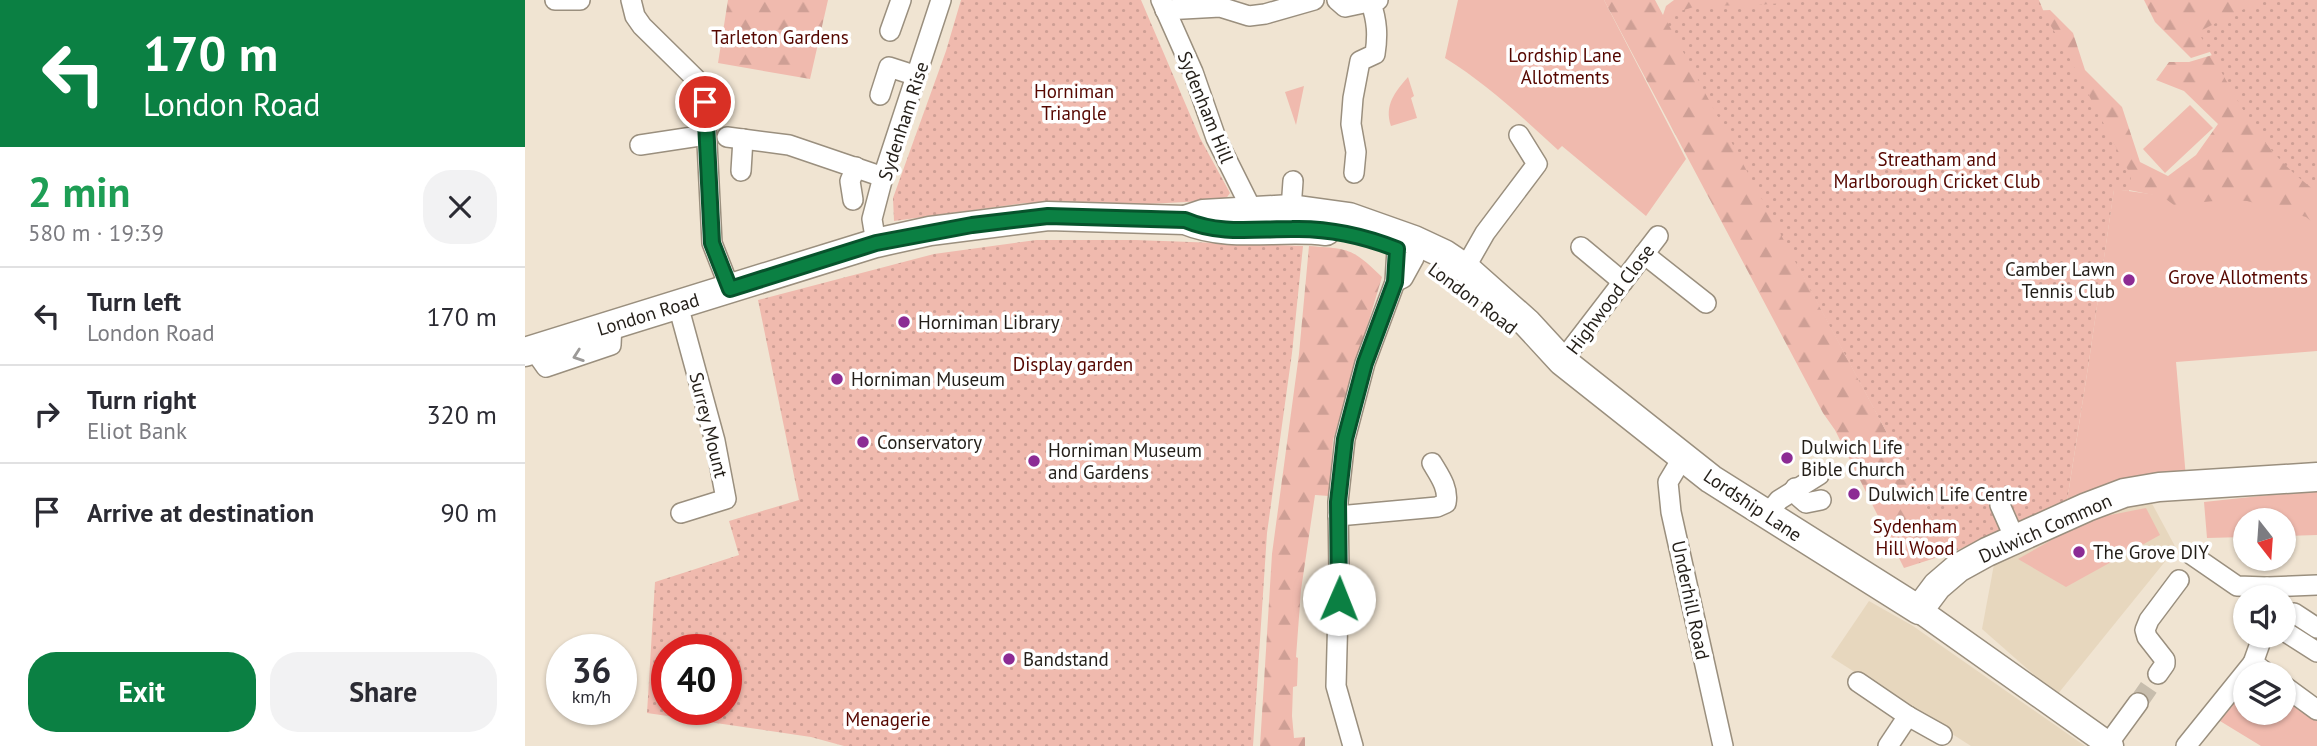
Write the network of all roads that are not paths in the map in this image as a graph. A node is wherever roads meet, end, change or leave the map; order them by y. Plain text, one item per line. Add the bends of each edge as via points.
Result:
1 (555, 0) edge
2 (580, 0) edge
3 (631, 0) edge
4 (901, 0) edge
5 (941, 0) edge
6 (1314, 0) edge
7 (1337, 0) edge
8 (1374, 1) edge
9 (1222, 4) edge
10 (1163, 5) edge
11 (890, 31) dead end
12 (917, 76) junction
13 (880, 95) dead end
14 (706, 135) junction
15 (1519, 135) dead end
16 (640, 145) dead end
17 (856, 167) junction
18 (741, 171) dead end
19 (1354, 173) dead end
20 (883, 177) junction
21 (1293, 181) dead end
22 (853, 200) dead end
23 (1252, 210) junction
24 (1291, 219) junction
25 (1185, 220) junction
26 (1658, 236) dead end
27 (876, 243) junction
28 (1581, 247) dead end
29 (1409, 249) junction
30 (1644, 254) junction
31 (1465, 268) junction
32 (1623, 282) junction
33 (730, 289) junction
34 (1706, 303) dead end
35 (678, 305) junction
36 (529, 351) edge
37 (1558, 357) junction
38 (1683, 457) junction
39 (1432, 463) dead end
40 (1819, 475) dead end
41 (2317, 477) edge
42 (1795, 488) junction
43 (1821, 500) dead end
44 (2000, 505) dead end
45 (681, 513) dead end
46 (1338, 516) junction
47 (1766, 516) junction
48 (2015, 539) junction
49 (2192, 555) dead end
50 (2179, 580) dead end
51 (2236, 585) edge
52 (2317, 585) edge
53 (2296, 588) edge
54 (1919, 610) junction
55 (2296, 614) edge
56 (2317, 628) edge
57 (2296, 639) edge
58 (2317, 652) edge
59 (2158, 674) tunnel mouth
60 (1858, 682) dead end
61 (2296, 695) edge
62 (2233, 696) edge
63 (2138, 703) tunnel mouth
64 (2317, 710) edge
65 (1908, 716) junction
66 (1942, 734) dead end
67 (2109, 745) edge
68 (1353, 746) edge
69 (1723, 746) edge
70 (1888, 746) edge
71 (2186, 746) edge

1 - 2 street
3 - 14 street via 642,26 699,82
4 - 11 street
5 - 12 street, Sydenham Rise
6 - 9 street via 1249,16
7 - 8 street via 1346,7
8 - 19 street via 1375,54 1360,61 1353,98
9 - 10 street
10 - 23 street, Sydenham Hill via 1216,138
12 - 13 street via 888,67
12 - 20 street, Sydenham Rise
14 - 16 street via 674,131
14 - 33 street via 712,243
15 - 31 street via 1537,164
17 - 18 street via 789,145 735,138
17 - 20 street
17 - 22 street via 851,181
20 - 27 street, Sydenham Rise via 873,219
21 - 24 street
23 - 24 highway, London Road
23 - 25 highway, London Road
24 - 25 highway, London Road via 1241,231 1204,228
24 - 29 highway, London Road via 1349,218
25 - 27 highway, London Road via 1048,216
26 - 30 street, Highwood Close
27 - 33 highway, London Road
28 - 32 street
29 - 31 highway, Lordship Lane via 1444,254
29 - 37 highway, London Road
29 - 46 street via 1403,278 1395,282 1365,363 1345,439
30 - 32 street, Highwood Close
30 - 34 street
31 - 37 highway, Lordship Lane
32 - 37 street, Highwood Close
33 - 35 highway, London Road
35 - 36 highway, London Road
35 - 45 street, Surrey Mount via 726,499
37 - 38 highway, Lordship Lane
38 - 47 highway, Lordship Lane
38 - 69 street, Underhill Road via 1668,482 1671,512
39 - 46 street via 1445,486 1446,503
40 - 42 street
41 - 48 highway, Dulwich Common via 2124,493
42 - 43 street via 1806,503
42 - 47 street
44 - 48 street
46 - 68 street via 1336,686
47 - 54 highway, Lordship Lane
48 - 54 highway, Dulwich Common via 1949,574
49 - 51 street
50 - 59 street via 2145,630 2165,660
52 - 53 street
54 - 67 main road, Lordship Lane
55 - 56 street
57 - 58 street
60 - 65 street
61 - 64 street
62 - 71 street
63 - 67 street
65 - 66 street
65 - 70 street

